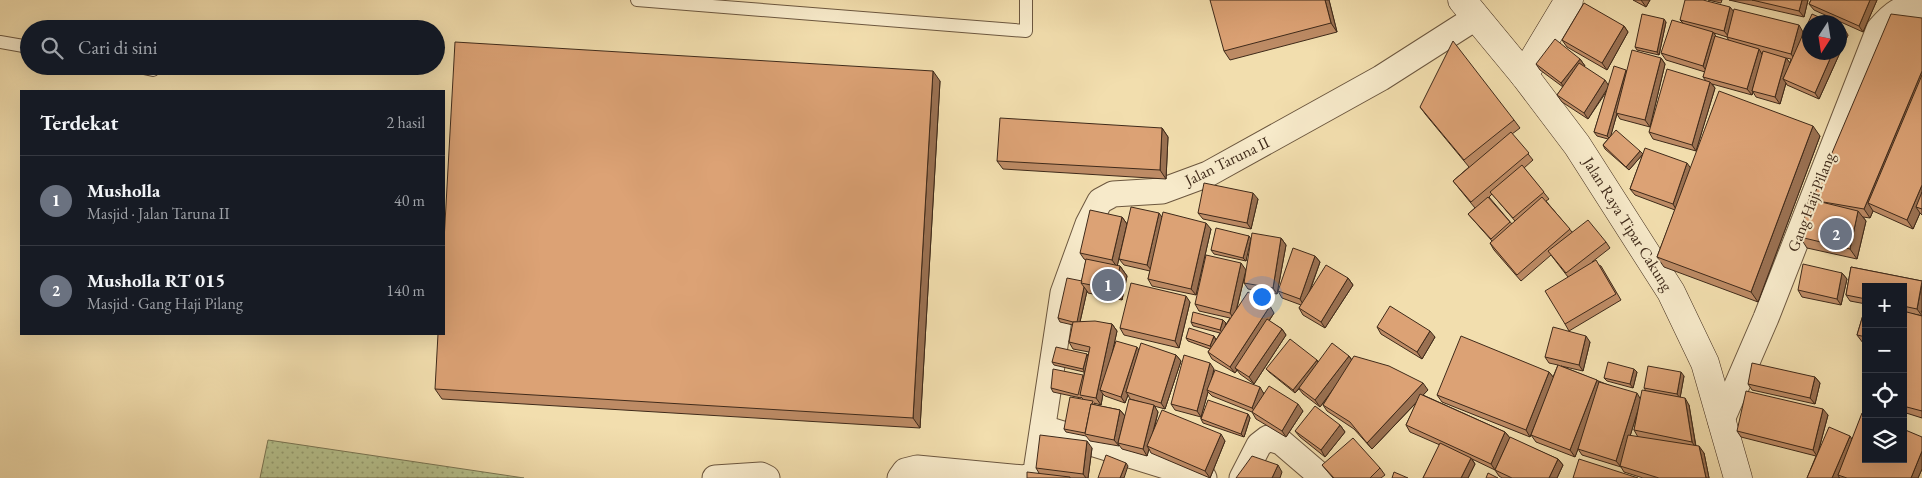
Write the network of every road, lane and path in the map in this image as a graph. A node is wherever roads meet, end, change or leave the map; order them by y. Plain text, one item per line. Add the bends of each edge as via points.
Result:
1 (637, 0) edge
2 (1026, 0) edge
3 (1569, 0) edge
4 (1922, 6) edge
5 (1468, 9) edge
6 (0, 42) edge
7 (20, 45) edge
8 (1524, 74) junction
9 (1721, 422) junction
10 (1043, 428) junction
11 (715, 478) edge
12 (767, 478) edge
13 (900, 478) edge
14 (1204, 478) edge
15 (1242, 478) edge
16 (1324, 478) edge
17 (1738, 478) edge

1 - 2 lane via 1026,31
3 - 8 street
4 - 9 street, Gang Haji Pilang via 1892,13 1879,29 1766,318
5 - 8 street, Jalan Raya Tipar Cakung
5 - 10 street, Jalan Taruna II via 1381,78 1208,174 1162,191 1113,194 1100,201 1088,224 1063,293
6 - 7 lane
8 - 9 street, Jalan Raya Tipar Cakung via 1577,145 1671,292 1705,363
9 - 17 street, Jalan Raya Tipar Cakung
10 - 13 street, Jalan Taruna II via 1036,471 1031,476 918,468 905,471
10 - 14 street
11 - 12 street via 761,475
15 - 16 street via 1258,446 1268,438 1281,442

